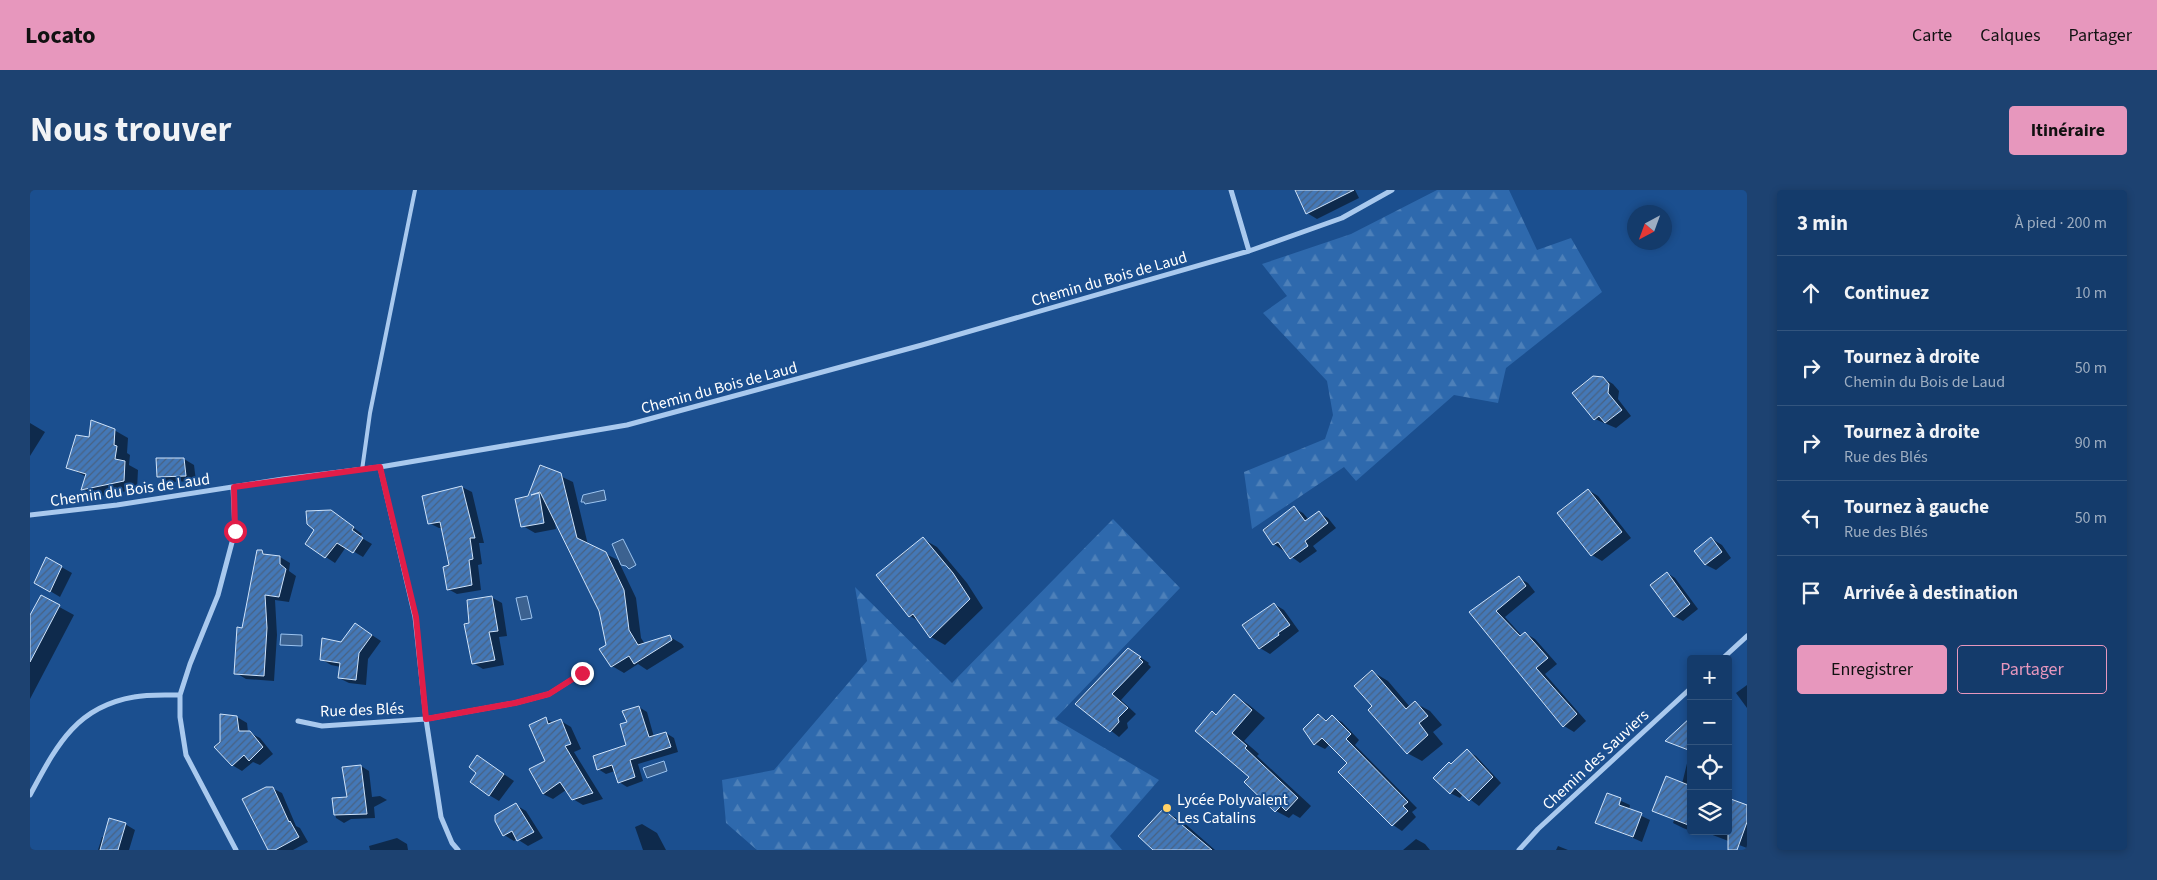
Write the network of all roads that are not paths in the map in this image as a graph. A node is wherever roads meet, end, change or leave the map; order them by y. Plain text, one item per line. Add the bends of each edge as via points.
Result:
1 (415, 190) edge
2 (1231, 190) edge
3 (1392, 190) edge
4 (1249, 251) junction
5 (380, 467) junction
6 (362, 470) junction
7 (234, 487) junction
8 (30, 515) edge
9 (1747, 636) edge
10 (1726, 655) edge
11 (582, 673) dead end
12 (1687, 692) edge
13 (180, 695) junction
14 (426, 719) junction
15 (298, 721) dead end
16 (30, 795) edge
17 (236, 850) edge
18 (458, 850) edge
19 (1519, 850) edge

1 - 6 lane via 370,413
2 - 4 street
3 - 4 street, Chemin du Bois de Laud via 1342,218
4 - 5 street, Chemin du Bois de Laud via 627,425
5 - 6 street, Chemin du Bois de Laud
5 - 14 street, Rue des Blés via 416,617
6 - 7 street, Chemin du Bois de Laud
7 - 8 street, Chemin du Bois de Laud
7 - 13 street via 235,531 218,595
9 - 10 street
11 - 14 street, Rue des Blés via 549,694
12 - 19 street, Chemin des Sauviers
13 - 16 street via 136,696 114,701 79,719 52,754
13 - 17 street via 186,755
14 - 15 street, Rue des Blés via 322,726
14 - 18 street, Rue des Blés via 441,816

